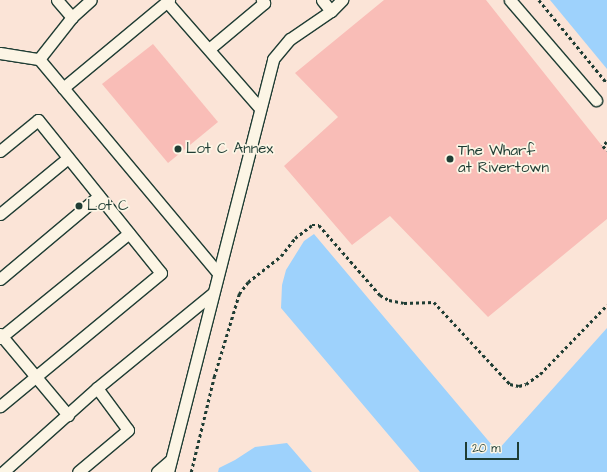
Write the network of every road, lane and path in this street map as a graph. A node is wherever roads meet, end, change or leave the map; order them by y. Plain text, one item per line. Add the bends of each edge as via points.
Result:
1 (57, 0) edge
2 (92, 0) edge
3 (262, 0) edge
4 (322, 0) edge
5 (342, 0) edge
6 (510, 0) edge
7 (539, 0) edge
8 (168, 1) edge
9 (331, 10) junction
10 (72, 17) junction
11 (208, 49) junction
12 (0, 53) edge
13 (39, 59) junction
14 (607, 83) edge
15 (64, 88) junction
16 (596, 100) dead end
17 (259, 107) junction
18 (607, 142) edge
19 (607, 150) edge
20 (0, 151) edge
21 (68, 158) junction
22 (99, 196) junction
23 (0, 214) edge
24 (129, 233) junction
25 (218, 273) junction
26 (0, 279) edge
27 (213, 293) junction
28 (607, 306) edge
29 (1, 336) edge
30 (36, 376) junction
31 (97, 388) junction
32 (0, 406) edge
33 (68, 415) junction
34 (171, 460) junction
35 (3, 472) edge
36 (78, 472) edge
37 (157, 472) edge
38 (168, 472) edge
39 (191, 472) edge

1 - 10 lane
2 - 10 lane
3 - 11 lane via 264,3
4 - 9 lane
5 - 9 lane
6 - 16 lane
7 - 14 path
8 - 11 lane
8 - 15 lane
9 - 17 lane via 290,40 273,59
10 - 13 lane
11 - 17 lane
12 - 13 lane
13 - 15 lane
15 - 25 lane
17 - 25 lane
18 - 19 path via 603,146
20 - 21 lane via 38,120
21 - 22 lane
21 - 23 lane
22 - 24 lane
22 - 26 lane
24 - 29 lane
24 - 30 lane via 161,273
25 - 27 lane
27 - 31 lane
27 - 34 lane
28 - 39 path via 540,374 526,384 510,384 434,302 404,303 380,295 319,225 312,225 295,238 281,256 248,282 239,294 214,377
29 - 30 lane
30 - 32 lane
30 - 33 lane
31 - 33 lane
31 - 36 lane via 128,430
33 - 35 lane
34 - 37 lane
34 - 38 lane

